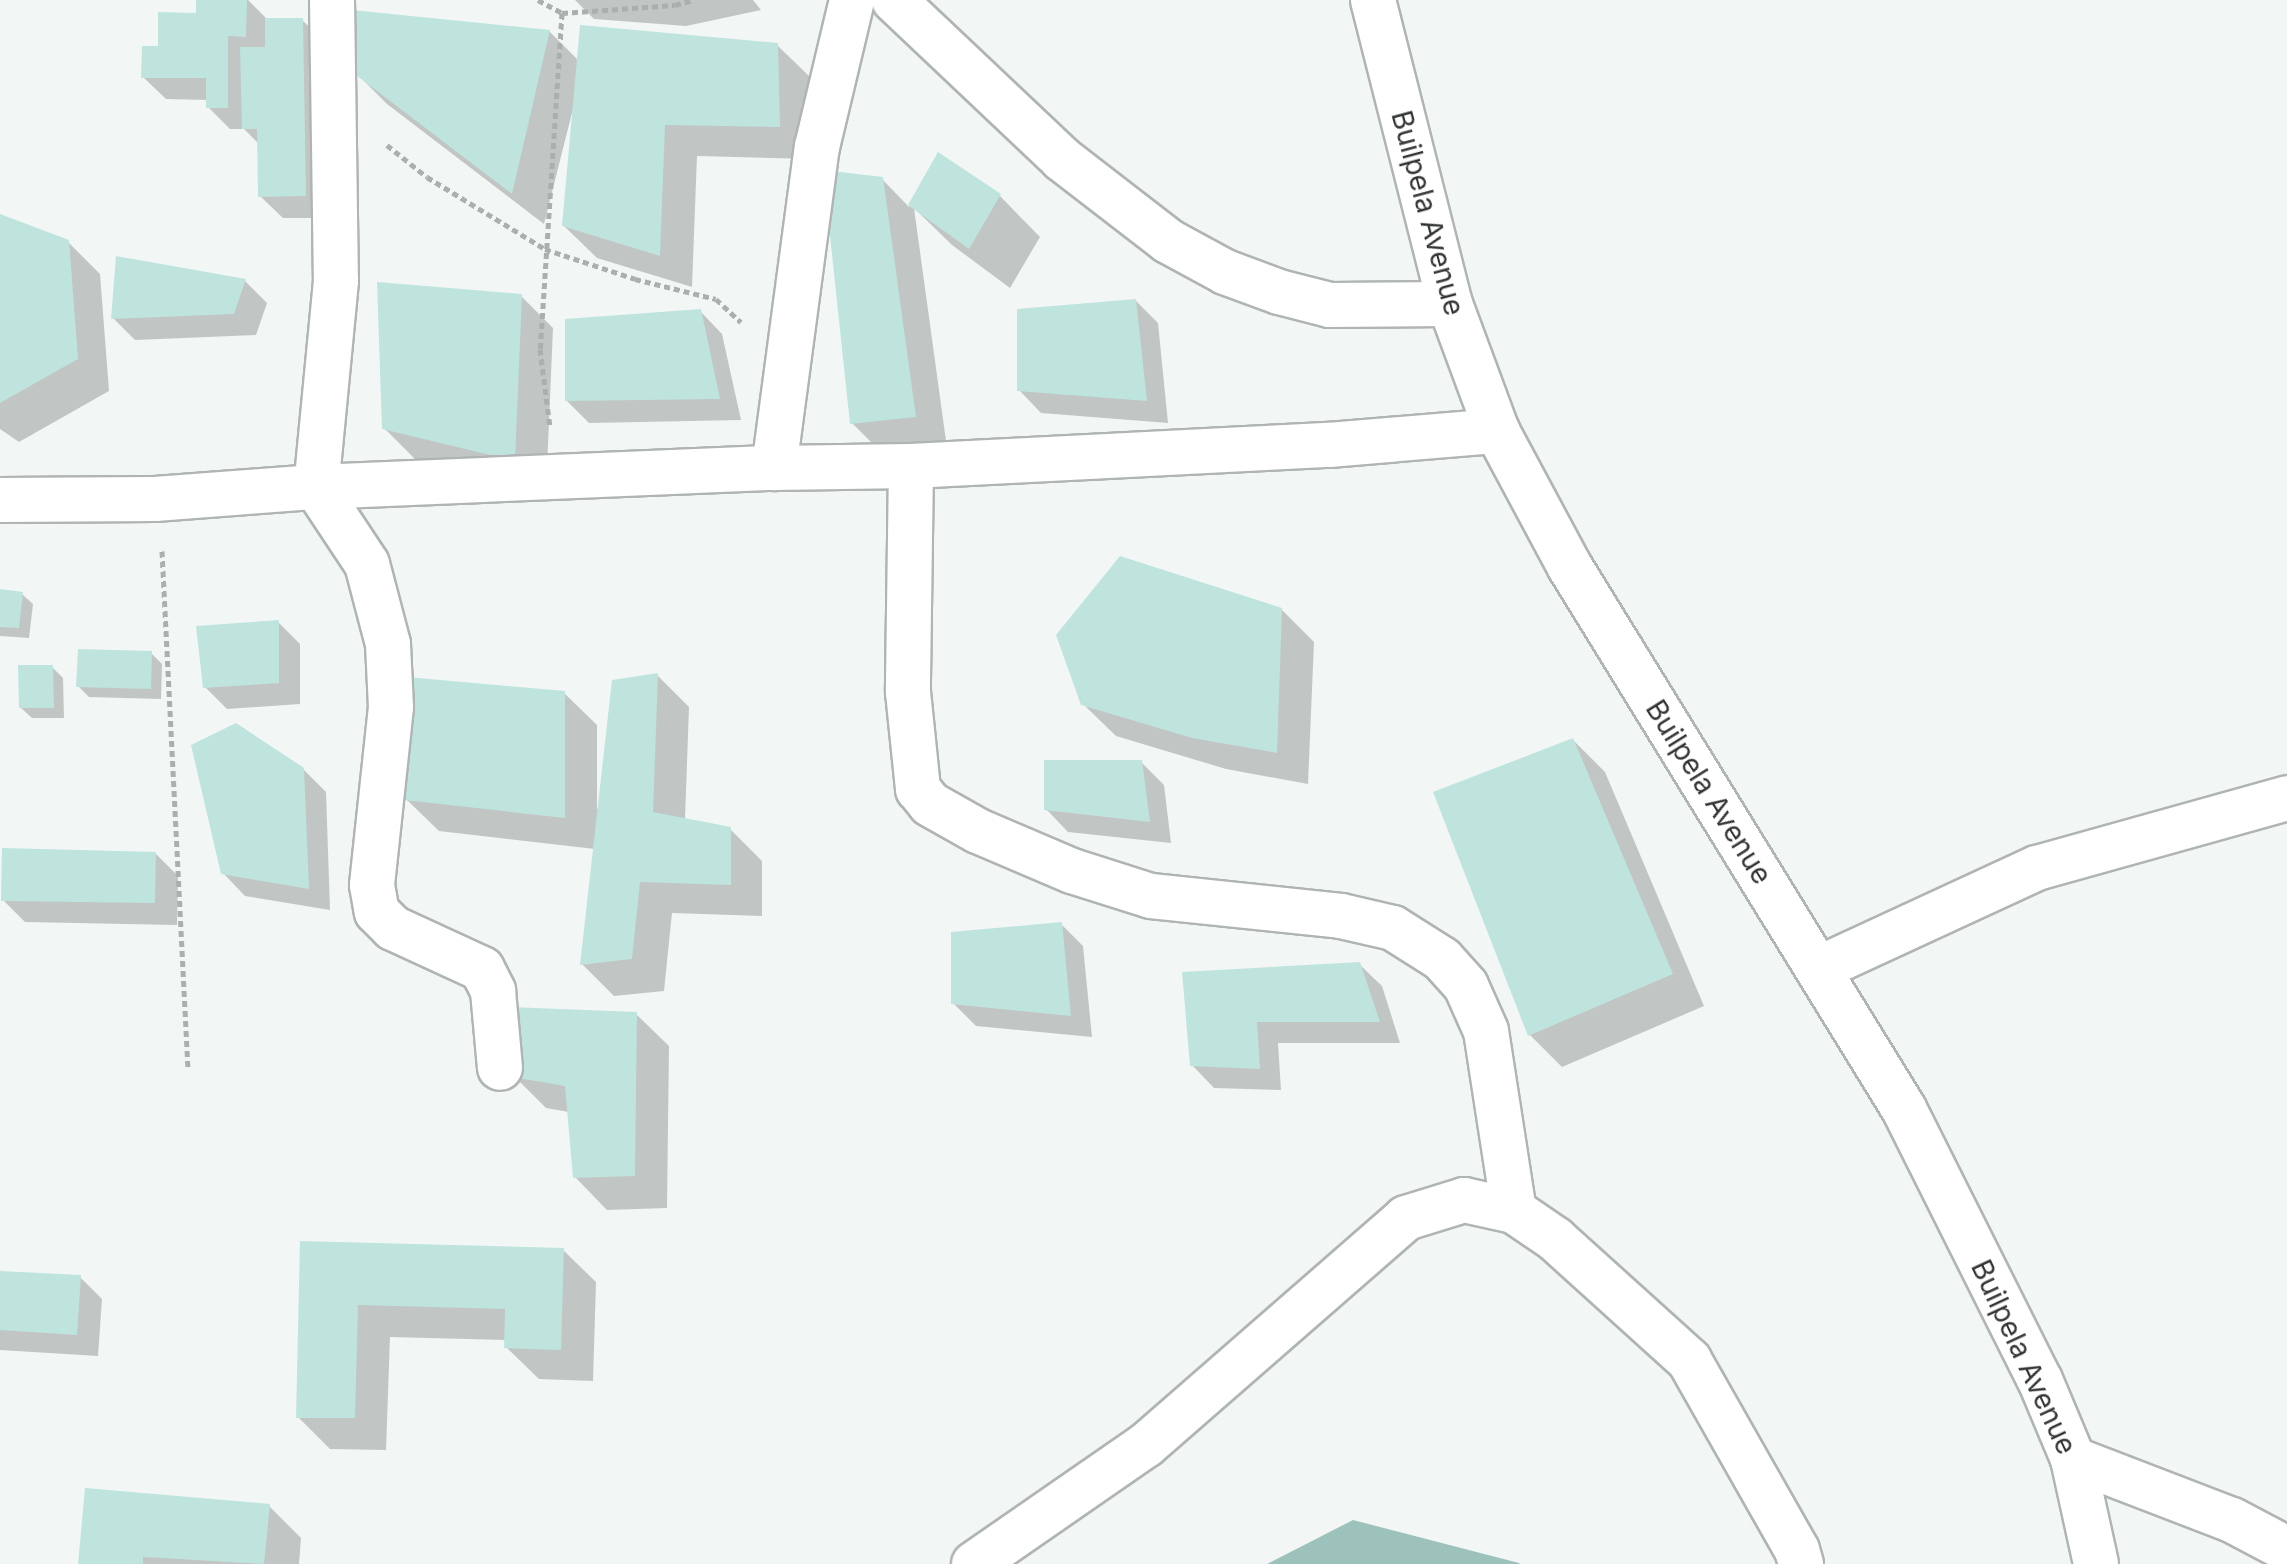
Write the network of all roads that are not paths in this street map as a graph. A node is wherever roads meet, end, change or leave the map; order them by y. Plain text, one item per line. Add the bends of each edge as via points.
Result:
1 (332, 0) edge
2 (852, 0) edge
3 (894, 0) edge
4 (1373, 0) edge
5 (1450, 304) junction
6 (1497, 431) junction
7 (911, 466) junction
8 (774, 468) junction
9 (316, 487) junction
10 (0, 500) edge
11 (2287, 798) edge
12 (1818, 969) junction
13 (500, 1068) dead end
14 (1514, 1211) junction
15 (2073, 1459) junction
16 (2287, 1549) edge
17 (974, 1564) edge
18 (1801, 1564) edge
19 (2096, 1564) edge

1 - 9 street via 336,281
2 - 8 street via 817,147
3 - 5 street via 1062,159 1168,241 1225,272 1330,305
4 - 5 street, Builpela Avenue
5 - 6 street, Builpela Avenue
6 - 7 street
6 - 12 street, Builpela Avenue via 1570,567
7 - 8 street
7 - 14 street via 908,692 918,789 930,804 1072,871 1151,896 1354,919 1393,928 1442,959 1466,986 1486,1031
8 - 9 street
9 - 10 street via 155,499
9 - 13 street via 367,564 388,644 391,707 372,885 377,912 393,928 482,969 493,991
11 - 12 street via 2037,868
12 - 15 street, Builpela Avenue via 1904,1109 2040,1380
14 - 17 street via 1464,1200 1406,1218 1146,1445
14 - 18 street via 1555,1239 1689,1360
15 - 16 street via 2232,1520
15 - 19 street, Builpela Avenue

